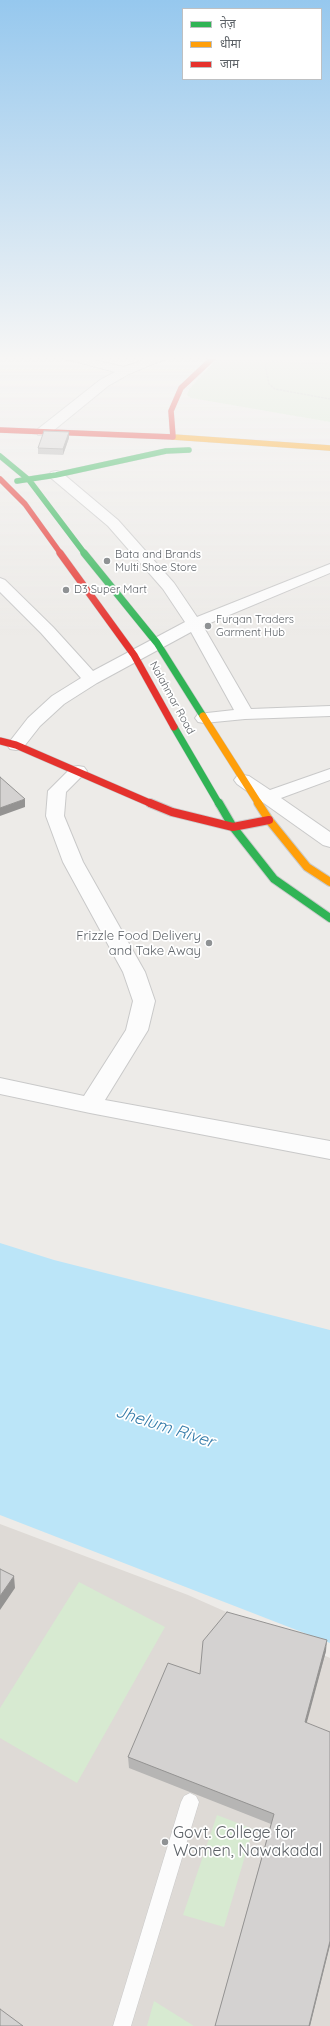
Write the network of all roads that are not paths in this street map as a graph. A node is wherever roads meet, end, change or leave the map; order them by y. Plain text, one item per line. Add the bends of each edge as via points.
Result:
1 (163, 452) edge
2 (266, 452) edge
3 (0, 456) edge
4 (307, 456) dead end
5 (56, 475) junction
6 (29, 480) junction
7 (2, 482) edge
8 (330, 568) edge
9 (0, 584) edge
10 (194, 624) junction
11 (157, 643) junction
12 (134, 655) junction
13 (91, 679) junction
14 (330, 711) edge
15 (245, 714) junction
16 (204, 718) junction
17 (0, 741) edge
18 (16, 745) junction
19 (78, 771) junction
20 (330, 774) edge
21 (243, 780) junction
22 (268, 797) junction
23 (269, 820) junction
24 (233, 827) junction
25 (330, 841) edge
26 (330, 882) edge
27 (330, 918) edge
28 (0, 1086) edge
29 (90, 1105) junction
30 (330, 1150) edge
31 (190, 1802) dead end
32 (122, 2026) edge

1 - 5 main road
2 - 4 main road
3 - 6 main road, Nalahmar Road
5 - 6 main road
5 - 10 street via 113,523 140,551 169,586
6 - 7 main road
6 - 11 main road, Nalahmar Road
7 - 12 main road, Nalahmar Road via 25,504
8 - 10 street
9 - 13 street via 47,630
10 - 11 street
10 - 15 street
11 - 12 street
11 - 16 main road, Nalahmar Road
12 - 13 street
12 - 24 main road, Nalahmar Road
13 - 18 street via 58,700 34,722
14 - 15 street
15 - 16 street
16 - 21 main road, Nalahmar Road
17 - 18 main road
18 - 19 main road
19 - 24 main road via 172,812
19 - 29 street via 57,791 55,816 73,862 134,972 144,1001 138,1030
20 - 22 street
21 - 22 street
21 - 23 main road, Nalahmar Road
22 - 25 street
23 - 24 main road
23 - 26 main road, Nalahmar Road via 307,867
24 - 27 main road, Nalahmar Road via 274,879
28 - 29 street
29 - 30 street
31 - 32 lane

